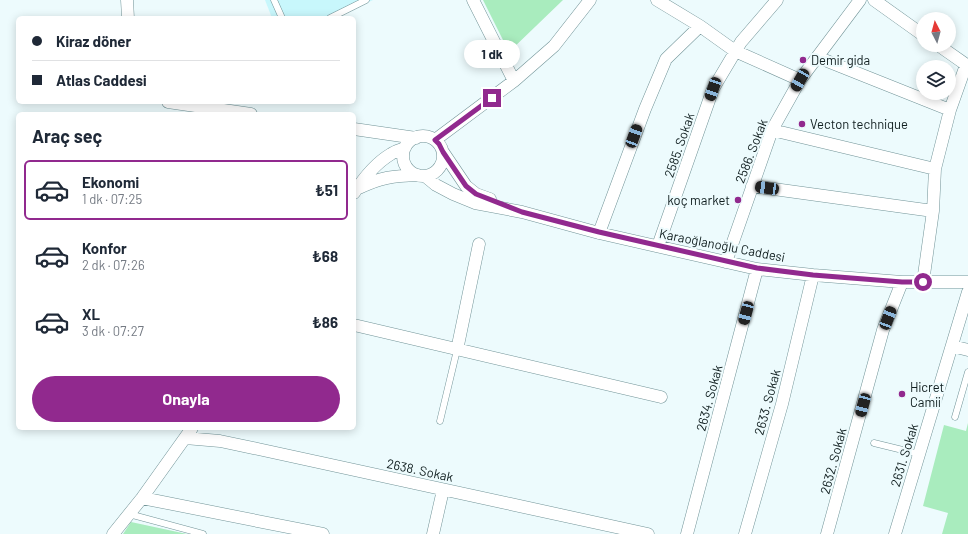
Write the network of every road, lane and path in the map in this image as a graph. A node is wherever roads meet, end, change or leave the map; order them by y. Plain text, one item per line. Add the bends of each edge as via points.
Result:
1 (127, 0) edge
2 (274, 0) edge
3 (366, 0) edge
4 (473, 0) edge
5 (590, 0) edge
6 (657, 0) edge
7 (777, 0) edge
8 (860, 0) edge
9 (874, 0) edge
10 (128, 16) edge
11 (281, 16) edge
12 (334, 16) edge
13 (700, 26) junction
14 (916, 29) edge
15 (735, 51) junction
16 (948, 52) edge
17 (818, 57) junction
18 (967, 65) edge
19 (800, 80) junction
20 (514, 81) junction
21 (182, 104) edge
22 (950, 110) junction
23 (237, 112) edge
24 (356, 129) edge
25 (772, 130) junction
26 (416, 138) junction
27 (435, 140) junction
28 (405, 148) junction
29 (443, 152) junction
30 (935, 169) junction
31 (421, 176) junction
32 (752, 186) junction
33 (356, 190) edge
34 (356, 190) edge
35 (522, 212) junction
36 (933, 212) junction
37 (599, 232) junction
38 (479, 244) dead end
39 (658, 246) junction
40 (726, 262) junction
41 (757, 268) junction
42 (813, 275) junction
43 (902, 282) junction
44 (923, 282) junction
45 (968, 282) edge
46 (968, 292) edge
47 (356, 325) edge
48 (952, 346) junction
49 (457, 350) junction
50 (968, 350) edge
51 (968, 372) edge
52 (661, 397) dead end
53 (955, 417) dead end
54 (440, 421) dead end
55 (189, 433) edge
56 (874, 443) dead end
57 (919, 454) junction
58 (443, 490) junction
59 (142, 498) junction
60 (129, 514) junction
61 (113, 534) edge
62 (203, 534) edge
63 (323, 534) edge
64 (433, 534) edge
65 (648, 534) edge
66 (687, 534) edge
67 (745, 534) edge
68 (827, 534) edge
69 (895, 534) edge

1 - 10 street
2 - 11 lane
3 - 12 lane
4 - 20 street
5 - 20 street via 554,46
6 - 13 street
7 - 15 street, 2585. Sokak
8 - 17 street, 2586. Sokak
9 - 14 street
13 - 15 street
13 - 37 street via 666,59
15 - 19 street
15 - 39 street, 2585. Sokak via 713,89
16 - 18 street
17 - 19 street, 2586. Sokak
17 - 22 street
18 - 22 street
19 - 25 street, 2586. Sokak
20 - 27 street
21 - 23 street
22 - 30 street
24 - 26 street
25 - 30 street
25 - 32 street, 2586. Sokak
26 - 27 street via 426,136
26 - 28 street
27 - 29 street
28 - 31 street via 404,162 407,168
28 - 33 street via 390,154 378,164
29 - 31 street via 443,159 437,171
29 - 35 street via 466,186 476,194
30 - 36 street
31 - 34 street via 387,177 374,180
31 - 35 street via 475,203
32 - 36 street
32 - 40 street, 2586. Sokak
35 - 37 street, Karaoğlanoğlu Caddesi
36 - 44 street
37 - 39 street, Karaoğlanoğlu Caddesi
38 - 49 street
39 - 40 street, Karaoğlanoğlu Caddesi
40 - 41 street, Karaoğlanoğlu Caddesi
41 - 42 street, Karaoğlanoğlu Caddesi
41 - 66 street, 2634. Sokak
42 - 43 street, Karaoğlanoğlu Caddesi
42 - 67 street, 2633. Sokak via 782,404
43 - 44 street, Karaoğlanoğlu Caddesi
43 - 68 street, 2632. Sokak via 883,330
44 - 45 street, Karaoğlanoğlu Caddesi
46 - 48 street, 2631. Sokak
47 - 49 street
48 - 50 street
48 - 57 street, 2631. Sokak
49 - 52 street
49 - 54 lane
51 - 53 lane
55 - 58 street, 2638. Sokak
55 - 59 street
56 - 57 lane
57 - 69 street, 2631. Sokak
58 - 64 street
58 - 65 street, 2638. Sokak
59 - 60 street
59 - 63 street
60 - 61 street
60 - 62 lane

